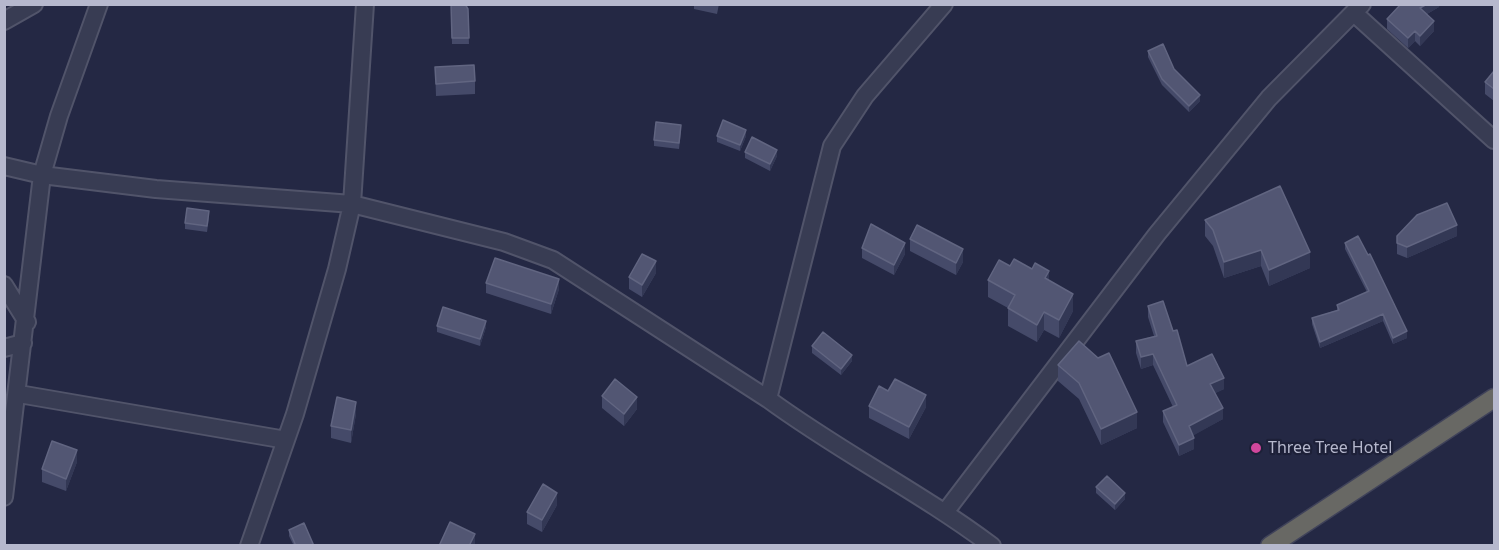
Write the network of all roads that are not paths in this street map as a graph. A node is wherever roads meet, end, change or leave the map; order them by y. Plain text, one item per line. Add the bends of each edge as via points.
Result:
1 (34, 4) edge
2 (99, 4) edge
3 (365, 4) edge
4 (944, 4) edge
5 (1358, 9) edge
6 (4, 21) edge
7 (1494, 140) edge
8 (4, 166) edge
9 (42, 175) junction
10 (352, 204) junction
11 (4, 285) edge
12 (27, 322) junction
13 (23, 343) junction
14 (4, 348) edge
15 (19, 394) junction
16 (1494, 398) edge
17 (768, 399) junction
18 (286, 440) junction
19 (4, 497) edge
20 (946, 511) junction
21 (249, 546) edge
22 (992, 546) edge
23 (1270, 546) edge

1 - 6 street
2 - 9 street
3 - 10 street
4 - 17 street via 865,96 831,146
5 - 7 street
5 - 20 street via 1269,98 1157,234
8 - 9 street
9 - 10 street via 156,189
9 - 12 street
10 - 17 street via 504,242 553,260
10 - 18 street via 337,269
11 - 12 street
12 - 13 street
13 - 14 street
13 - 15 street
15 - 18 street
15 - 19 street
16 - 23 highway
17 - 20 street via 819,437
18 - 21 street
20 - 22 street

